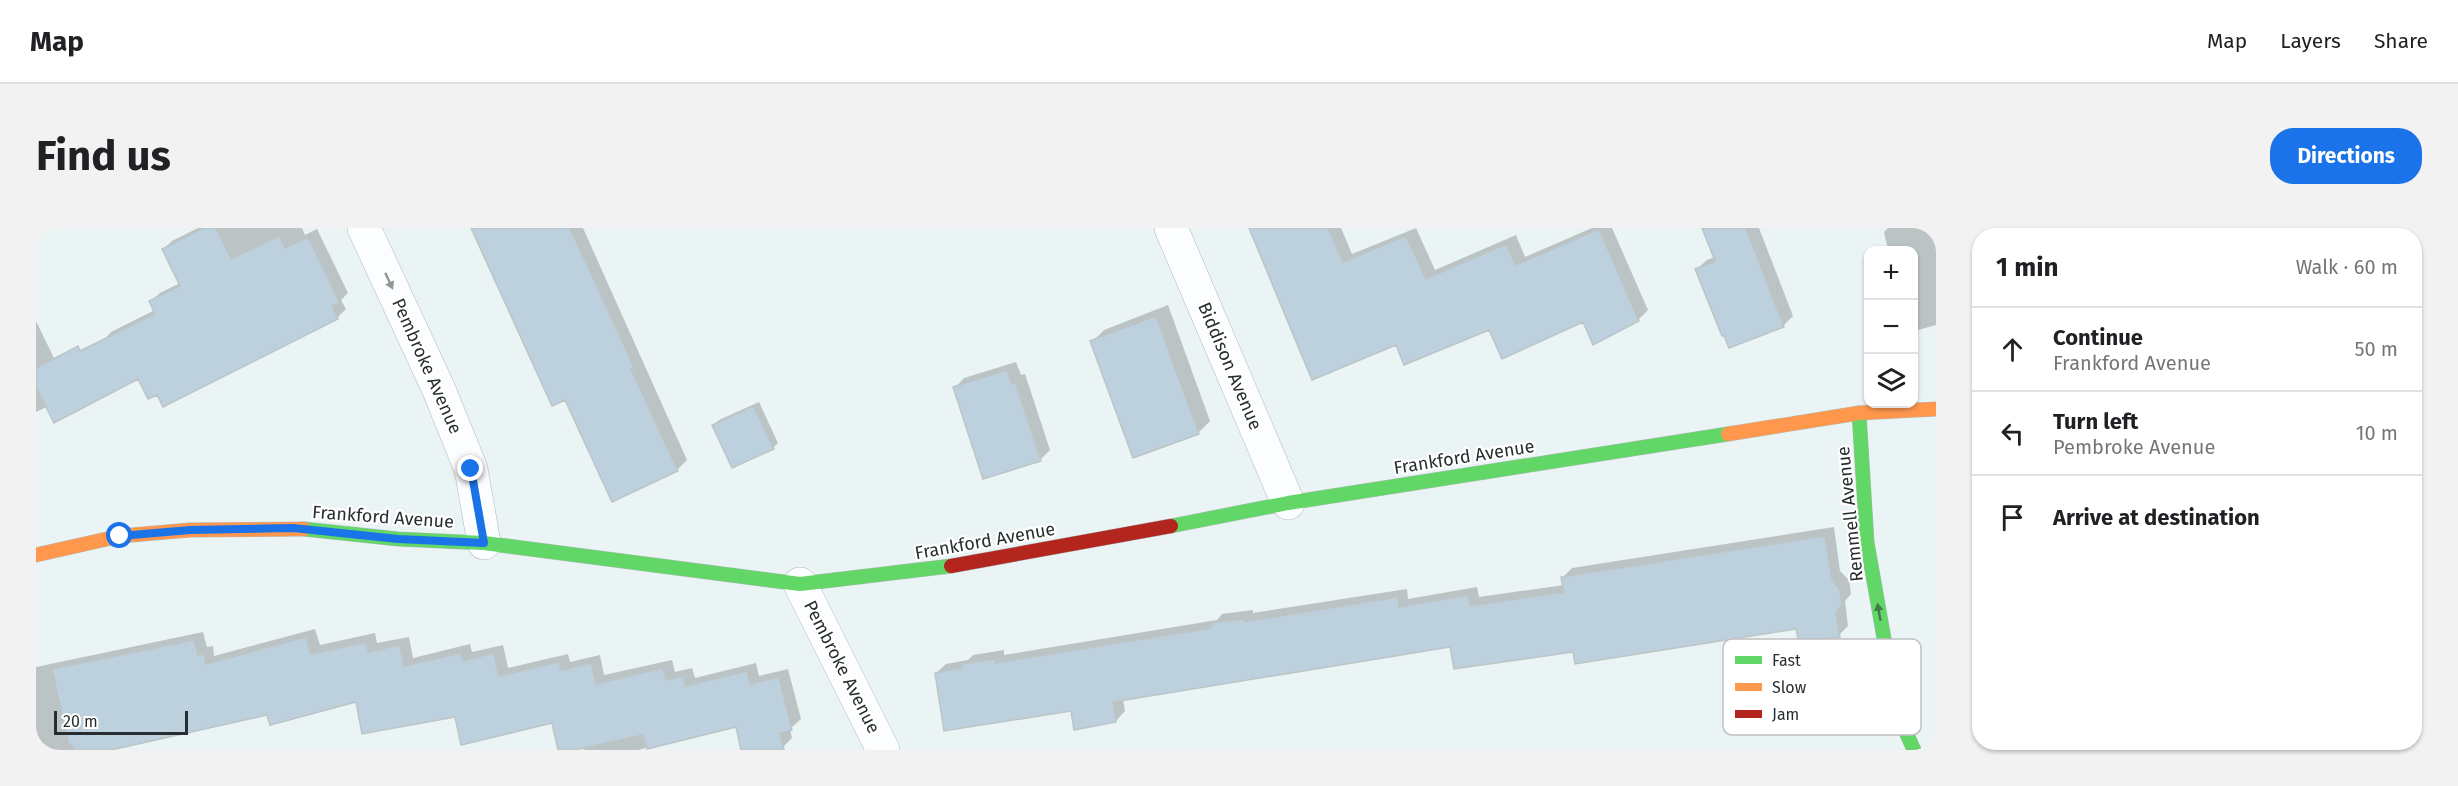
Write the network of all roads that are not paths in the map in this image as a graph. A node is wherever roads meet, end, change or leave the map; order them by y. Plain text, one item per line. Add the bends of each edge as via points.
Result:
1 (364, 228) edge
2 (1171, 228) edge
3 (1936, 409) edge
4 (1859, 413) junction
5 (1288, 503) junction
6 (484, 543) junction
7 (36, 555) edge
8 (800, 584) junction
9 (1884, 639) edge
10 (1907, 735) edge
11 (883, 750) edge
12 (1914, 750) edge

1 -> 6 street, Pembroke Avenue via 471,469
2 - 5 street, Biddison Avenue
3 - 4 street, Frankford Avenue
4 - 5 street, Frankford Avenue
9 -> 4 street, Remmell Avenue via 1867,542
5 - 8 street, Frankford Avenue via 915,572
6 - 7 street, Frankford Avenue via 293,528 190,530 120,536
6 - 8 street, Frankford Avenue
8 - 11 street, Pembroke Avenue
12 -> 10 street, Remmell Avenue

